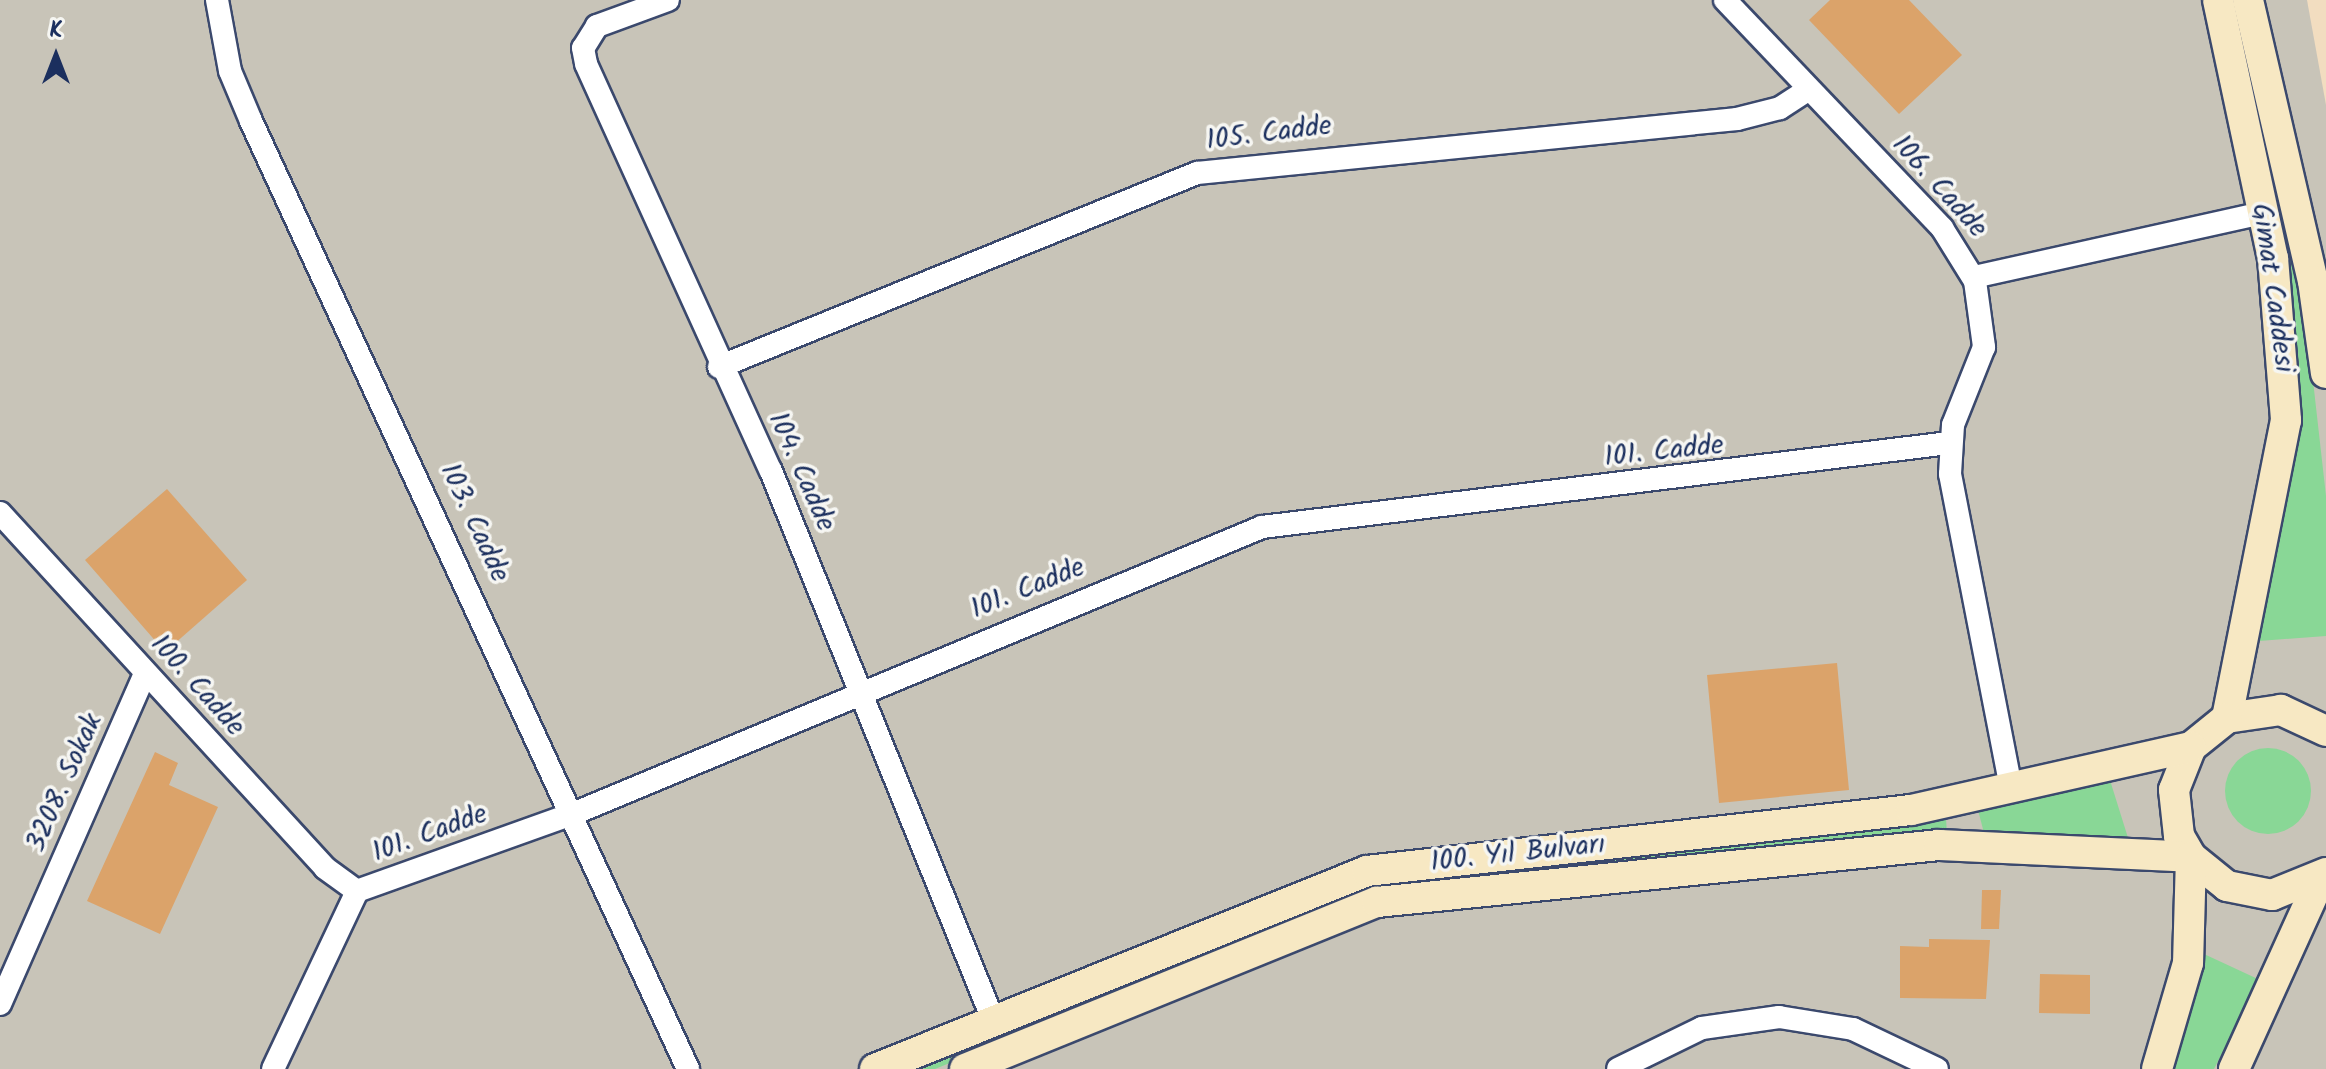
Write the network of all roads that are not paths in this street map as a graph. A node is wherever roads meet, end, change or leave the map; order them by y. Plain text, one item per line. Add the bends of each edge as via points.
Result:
1 (217, 0) edge
2 (668, 0) edge
3 (1725, 0) edge
4 (2218, 0) edge
5 (2248, 0) edge
6 (1808, 90) junction
7 (2263, 213) junction
8 (1974, 277) junction
9 (719, 367) junction
10 (2326, 373) edge
11 (1949, 443) junction
12 (0, 513) edge
13 (145, 674) junction
14 (861, 691) junction
15 (2227, 718) junction
16 (2326, 731) edge
17 (2191, 747) junction
18 (2011, 789) junction
19 (575, 813) junction
20 (2191, 857) junction
21 (2323, 876) edge
22 (357, 891) junction
23 (0, 1004) edge
24 (993, 1020) junction
25 (273, 1069) edge
26 (688, 1069) edge
27 (875, 1069) edge
28 (965, 1069) edge
29 (1618, 1069) edge
30 (1937, 1069) edge
31 (2157, 1069) edge
32 (2234, 1069) edge

1 - 19 street, 103. Cadde via 245,107
2 - 9 street, 104. Cadde via 597,26 583,48
3 - 6 street, 106. Cadde
4 - 7 main road, Gimat Caddesi
5 - 10 main road, Gimat Caddesi via 2313,281
6 - 8 street, 106. Cadde via 1942,228
6 - 9 street, 105. Cadde via 1780,108 1737,119 1197,173
7 - 8 street
7 - 15 main road, Gimat Caddesi via 2281,314 2286,420
8 - 11 street, 106. Cadde via 1984,347
9 - 14 street, 104. Cadde via 771,471
11 - 14 street, 101. Cadde via 1720,477 1292,519
11 - 18 street, 106. Cadde via 1955,516
12 - 13 street, 100. Cadde
13 - 22 street, 100. Cadde via 325,868
13 - 23 street, 3208. Sokak
14 - 19 street, 101. Cadde
14 - 24 street, 104. Cadde
15 - 16 main road via 2281,710
15 - 17 main road
17 - 18 main road, 100. Yıl Bulvarı
17 - 20 main road via 2174,790 2179,836
18 - 24 main road, 100. Yıl Bulvarı via 1862,817 1367,871
19 - 22 street, 101. Cadde
19 - 26 street, 103. Cadde
20 - 21 main road via 2207,874 2249,894 2295,891
20 - 28 main road, 100. Yıl Bulvarı via 1899,846 1409,896 1333,916
20 - 31 main road via 2188,963
21 - 32 main road
22 - 25 street, 101. Cadde
24 - 27 main road, 100. Yıl Bulvarı
29 - 30 street via 1702,1028 1779,1017 1853,1029

